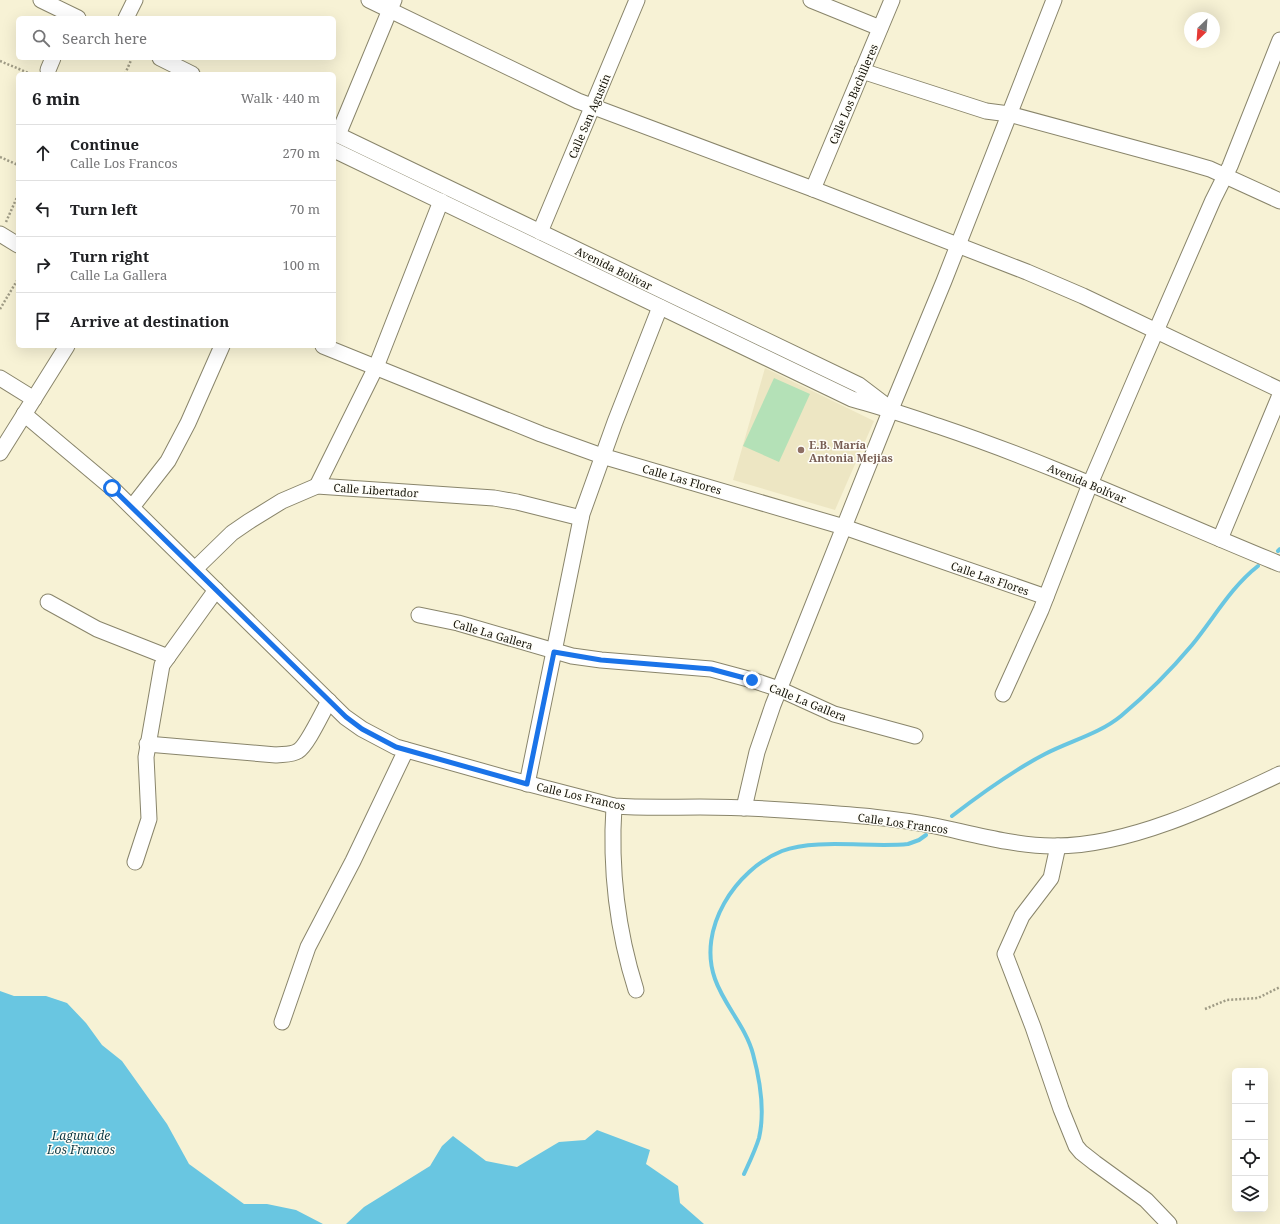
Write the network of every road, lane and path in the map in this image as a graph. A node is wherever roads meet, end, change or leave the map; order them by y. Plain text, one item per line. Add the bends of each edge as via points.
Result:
1 (41, 0) edge
2 (135, 0) edge
3 (369, 0) edge
4 (637, 0) edge
5 (811, 0) edge
6 (892, 0) edge
7 (1054, 0) edge
8 (392, 5) edge
9 (71, 16) edge
10 (127, 16) edge
11 (880, 28) junction
12 (1280, 40) edge
13 (131, 60) edge
14 (164, 60) edge
15 (0, 61) edge
16 (862, 71) junction
17 (26, 72) edge
18 (126, 72) edge
19 (188, 72) edge
20 (592, 107) junction
21 (1010, 114) junction
22 (336, 134) edge
23 (336, 151) edge
24 (0, 157) edge
25 (16, 164) edge
26 (1226, 176) junction
27 (813, 189) junction
28 (16, 199) edge
29 (441, 201) junction
30 (1280, 201) edge
31 (540, 232) junction
32 (0, 234) edge
33 (16, 244) edge
34 (958, 245) junction
35 (16, 282) edge
36 (660, 306) junction
37 (0, 309) edge
38 (1156, 331) junction
39 (66, 348) edge
40 (221, 348) edge
41 (328, 348) edge
42 (376, 368) junction
43 (0, 378) edge
44 (1280, 390) edge
45 (1280, 395) edge
46 (34, 399) junction
47 (891, 409) junction
48 (24, 414) junction
49 (0, 453) edge
50 (602, 456) junction
51 (1090, 484) junction
52 (318, 486) junction
53 (132, 507) junction
54 (581, 518) junction
55 (844, 526) junction
56 (1220, 539) junction
57 (1280, 564) edge
58 (195, 569) junction
59 (216, 590) junction
60 (1046, 597) junction
61 (48, 602) dead end
62 (419, 615) dead end
63 (554, 652) junction
64 (168, 657) junction
65 (779, 689) junction
66 (1003, 694) dead end
67 (329, 701) junction
68 (915, 736) dead end
69 (147, 744) junction
70 (406, 750) junction
71 (1280, 774) edge
72 (527, 784) junction
73 (614, 806) junction
74 (744, 808) junction
75 (1058, 846) junction
76 (134, 862) dead end
77 (1280, 987) edge
78 (636, 990) dead end
79 (1205, 1009) dead end
80 (282, 1022) dead end
81 (1169, 1224) edge

1 - 9 street
2 - 10 street
3 - 8 street
4 - 20 street, Calle San Agustín
5 - 11 street
6 - 11 street, Calle Los Bachilleres
7 - 21 street
8 - 20 street
8 - 22 street
11 - 16 street, Calle Los Bachilleres
12 - 26 street
13 - 18 path
14 - 19 street
15 - 17 path
16 - 21 street via 986,111
16 - 27 street, Calle Los Bachilleres
20 - 27 street
20 - 31 street, Calle San Agustín
21 - 26 street via 1186,162
21 - 34 street
22 - 31 street, Avenida Bolívar
23 - 29 street, Avenida Bolívar
24 - 25 path
26 - 30 street
26 - 38 street
27 - 34 street
28 - 32 path
29 - 36 street, Avenida Bolívar
29 - 42 street
31 - 47 street, Avenida Bolívar via 858,385
32 - 33 street
34 - 38 street via 1083,296
34 - 47 street
35 - 37 path
36 - 47 street, Avenida Bolívar via 852,399
36 - 50 street
38 - 44 street
38 - 51 street
39 - 46 street
40 - 53 street via 168,461
41 - 42 street, Calle Las Flores
42 - 50 street, Calle Las Flores
42 - 52 street
43 - 46 street
45 - 56 street
46 - 48 street
47 - 51 street, Avenida Bolívar via 994,445
47 - 55 street
48 - 49 street
48 - 53 street, Calle Los Francos via 90,468
50 - 54 street
50 - 55 street, Calle Las Flores
51 - 56 street, Avenida Bolívar
51 - 60 street
52 - 54 street, Calle Libertador via 494,498
52 - 58 street, Calle Libertador via 282,501 248,522 232,533
53 - 58 street, Calle Los Francos
54 - 63 street
55 - 60 street, Calle Las Flores
55 - 65 street
56 - 57 street, Avenida Bolívar
58 - 59 street, Calle Los Francos
59 - 64 street
59 - 67 street, Calle Los Francos
60 - 66 street
61 - 64 street via 97,630
62 - 63 street, Calle La Gallera via 458,623
63 - 65 street, Calle La Gallera via 601,660 711,669
63 - 72 street
64 - 69 street via 162,665
65 - 68 street, Calle La Gallera via 834,714
65 - 74 street via 757,752
67 - 69 street via 304,744 293,753 276,755
67 - 70 street, Calle Los Francos via 362,729
69 - 76 street via 149,819
70 - 72 street, Calle Los Francos
70 - 80 street via 308,947
71 - 75 street, Calle Los Francos via 1206,808 1155,826 1090,843
72 - 73 street, Calle Los Francos
73 - 74 street, Calle Los Francos
73 - 78 street via 614,878 621,938
74 - 75 street, Calle Los Francos via 909,822 1001,840
75 - 81 street via 1051,878 1022,916 1005,954 1076,1146 1146,1200
77 - 79 path via 1258,998 1228,1000

